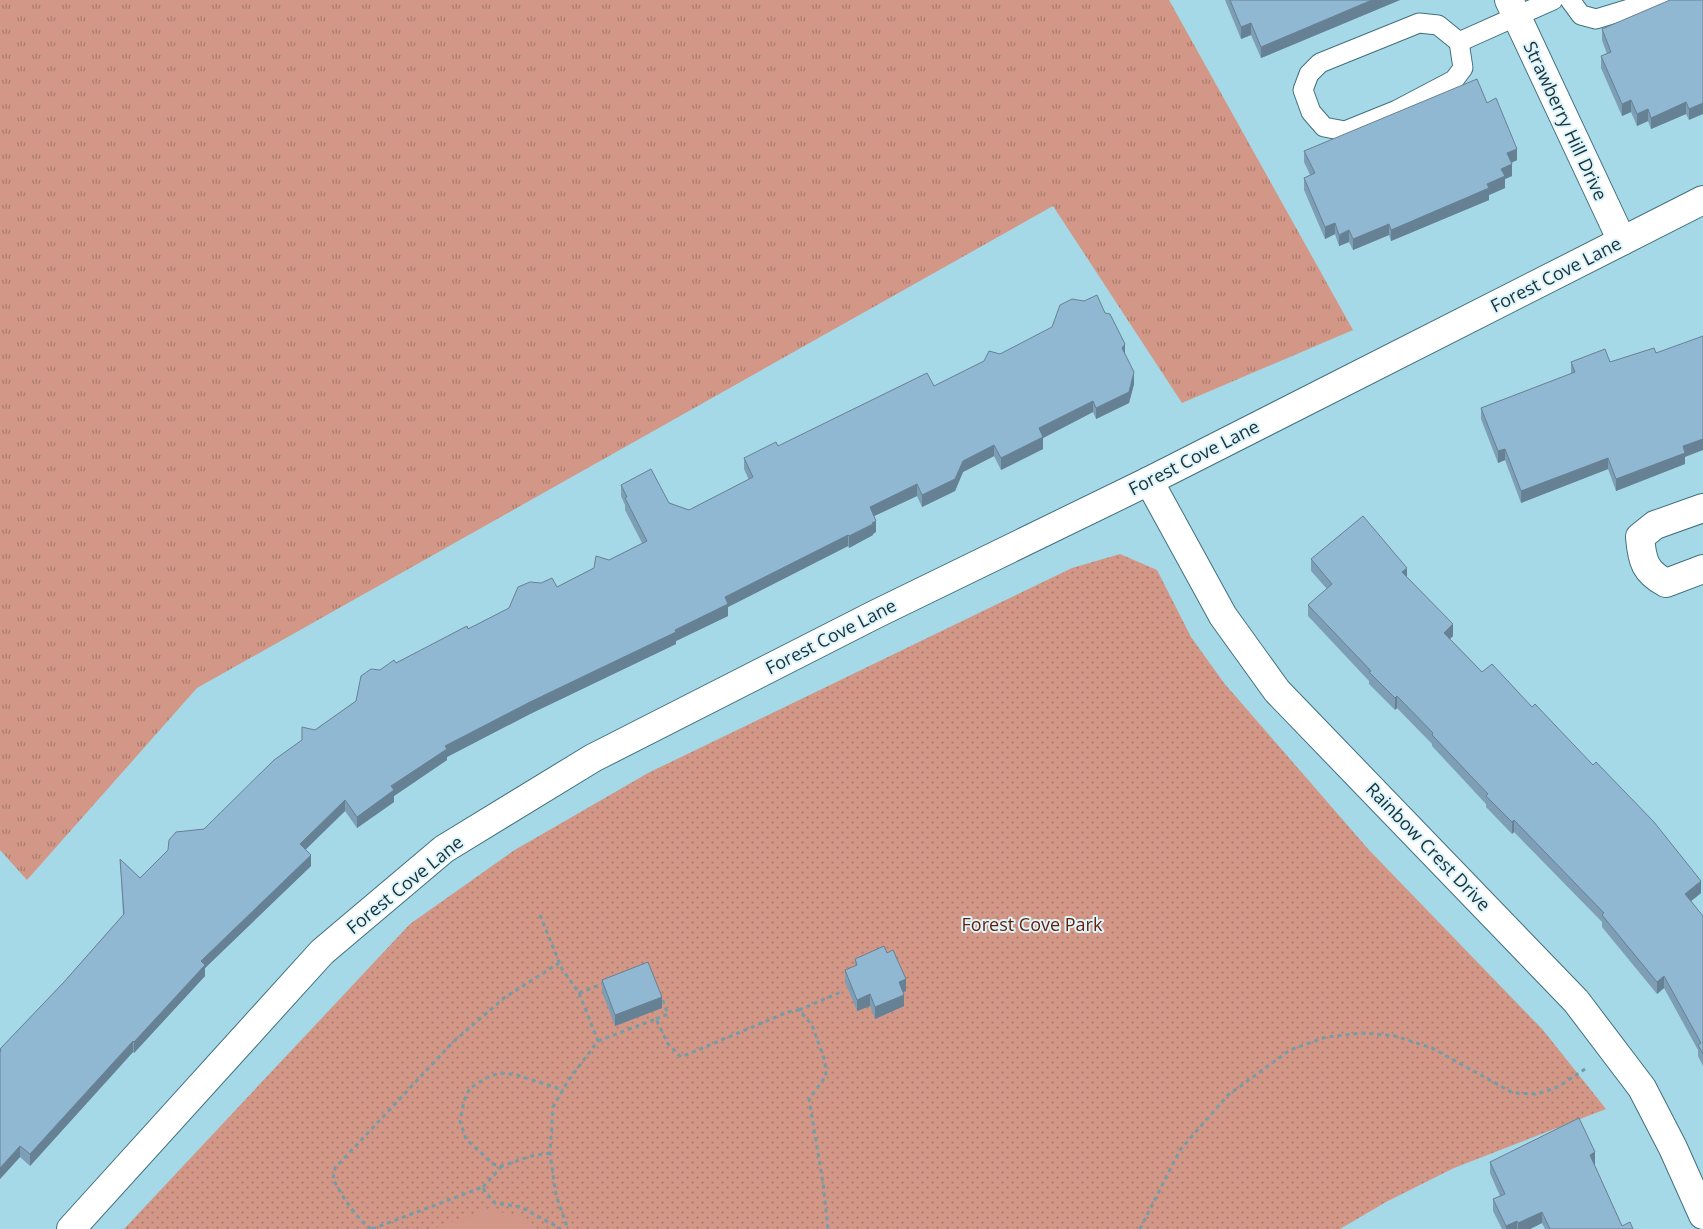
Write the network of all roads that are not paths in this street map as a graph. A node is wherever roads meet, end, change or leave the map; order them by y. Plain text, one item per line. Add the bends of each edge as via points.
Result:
1 (1553, 0) edge
2 (1570, 0) edge
3 (1659, 0) edge
4 (1513, 8) edge
5 (1459, 42) junction
6 (1703, 200) edge
7 (1622, 241) junction
8 (1150, 481) junction
9 (1703, 508) edge
10 (1703, 570) edge
11 (1703, 1215) edge
12 (72, 1229) edge

1 - 4 lane
2 - 3 lane via 1581,15 1596,19
4 - 5 lane
4 - 7 street, Strawberry Hill Drive
5 - 5 lane via 1438,25 1419,23 1320,63 1308,74 1303,90 1312,112 1324,126 1345,131 1397,110 1454,80 1463,68
6 - 7 street, Forest Cove Lane
7 - 8 street, Forest Cove Lane
8 - 11 street, Rainbow Crest Drive via 1223,616 1277,692 1576,1001 1612,1048 1642,1088
8 - 12 street, Forest Cove Lane via 876,614 593,758 444,849 322,952
9 - 10 street via 1655,525 1640,538 1648,569 1660,580 1666,583

